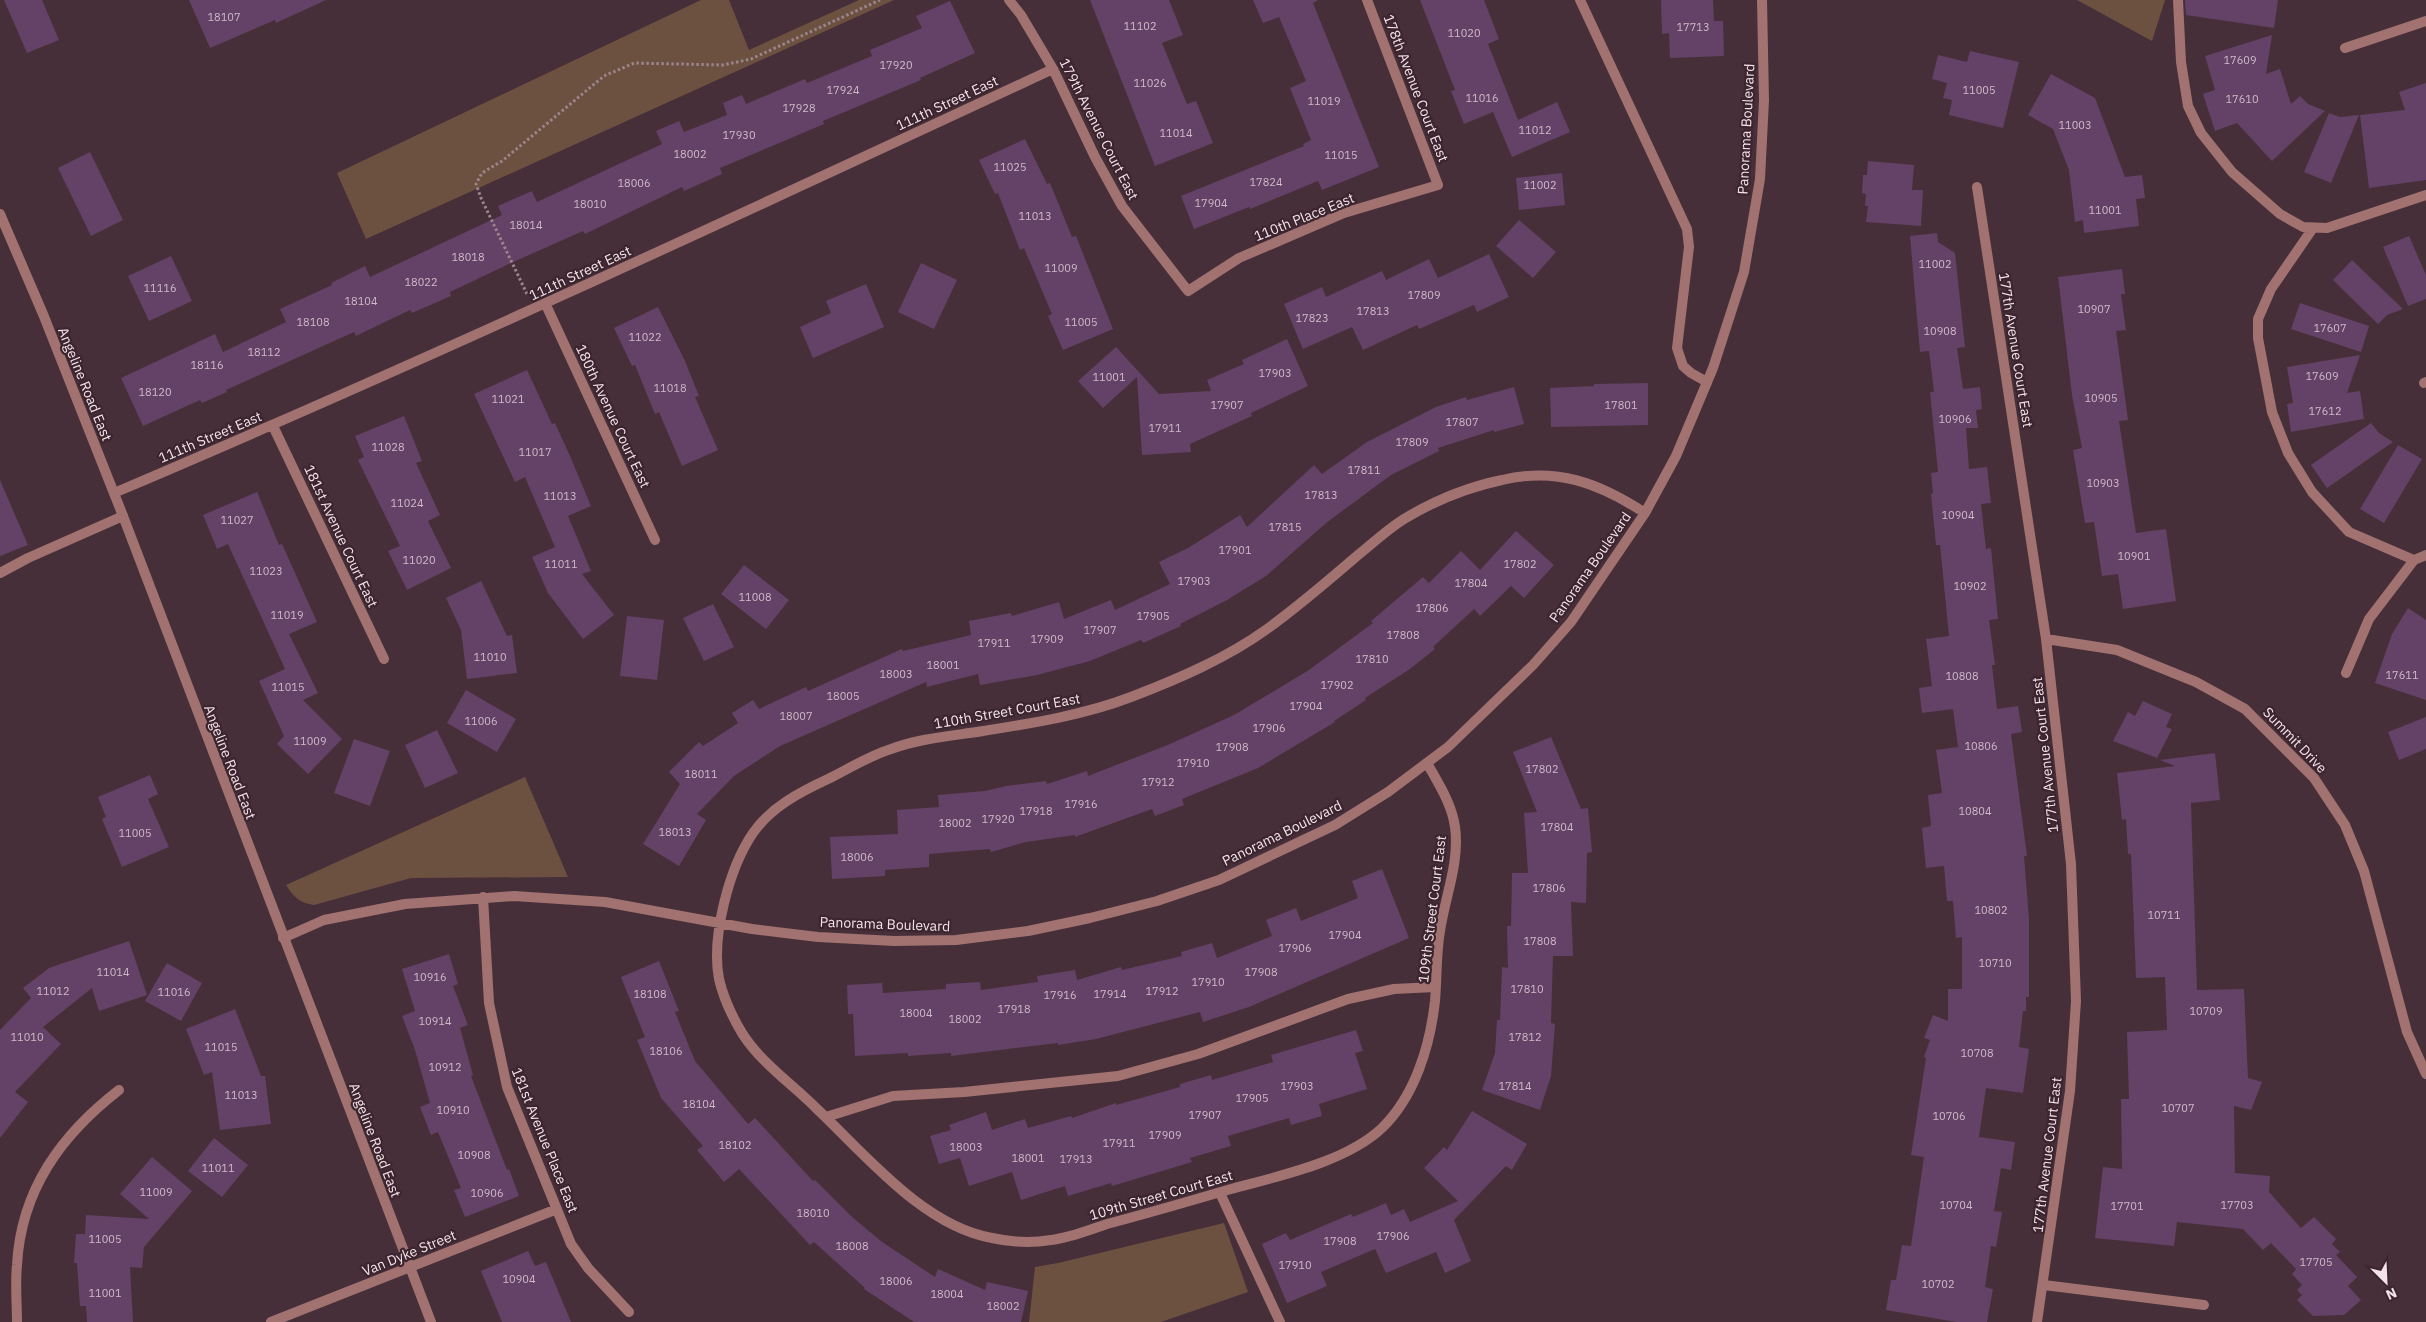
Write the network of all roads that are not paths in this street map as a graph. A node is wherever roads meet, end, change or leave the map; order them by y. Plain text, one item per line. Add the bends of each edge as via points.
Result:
1 (1008, 0) edge
2 (1367, 0) edge
3 (1580, 0) edge
4 (1762, 0) edge
5 (2178, 0) edge
6 (2426, 21) edge
7 (2345, 48) dead end
8 (1053, 69) junction
9 (1438, 185) joint
10 (1977, 187) dead end
11 (2426, 195) edge
12 (0, 214) edge
13 (2313, 228) junction
14 (1188, 291) joint
15 (546, 304) junction
16 (1707, 382) junction
17 (273, 426) junction
18 (114, 493) junction
19 (1645, 513) junction
20 (123, 516) junction
21 (655, 540) dead end
22 (2426, 555) edge
23 (2414, 560) junction
24 (0, 573) edge
25 (2046, 639) junction
26 (384, 659) dead end
27 (2346, 674) dead end
28 (1427, 763) junction
29 (483, 897) junction
30 (722, 923) junction
31 (282, 938) junction
32 (1435, 987) junction
33 (2426, 1074) edge
34 (119, 1090) dead end
35 (826, 1117) junction
36 (1220, 1192) junction
37 (557, 1209) junction
38 (410, 1268) junction
39 (2044, 1285) junction
40 (2204, 1306) dead end
41 (629, 1312) dead end
42 (17, 1322) edge
43 (271, 1322) edge
44 (431, 1322) edge
45 (1280, 1322) edge
46 (2037, 1322) edge

1 - 8 street, 179th Avenue Court East via 1021,15
2 - 9 street, 178th Avenue Court East
3 - 16 street via 1687,229 1689,247 1677,348 1683,366
4 - 16 street, Panorama Boulevard via 1764,100 1760,179 1744,272
5 - 13 street via 2181,62 2188,106 2201,133 2232,172 2280,214 2303,227
6 - 7 street
8 - 14 street, 179th Avenue Court East via 1122,206
8 - 15 street, 111th Street East
9 - 14 street, 110th Place East via 1344,213 1239,258
10 - 25 street, 177th Avenue Court East
11 - 13 street via 2326,228
12 - 18 street, Angeline Road East
13 - 23 street via 2271,289 2258,319 2258,338 2272,412 2288,453 2324,506 2349,532
15 - 17 street, 111th Street East
15 - 21 street, 180th Avenue Court East
16 - 19 street, Panorama Boulevard via 1676,456
17 - 18 street, 111th Street East
17 - 26 street, 181st Avenue Court East
18 - 20 street, Angeline Road East
19 - 28 street, Panorama Boulevard via 1571,622 1533,665 1448,747
19 - 30 street, 110th Street Court East via 1610,490 1540,474 1504,479 1432,503 1398,522 1300,605 1227,654 1131,697 1084,712 920,741 888,750 791,798 767,816 738,859 726,892
20 - 24 street
20 - 31 street, Angeline Road East
22 - 23 street
23 - 27 street via 2369,619
25 - 33 street, Summit Drive via 2117,650 2196,682 2245,709 2314,778 2346,825 2364,871 2407,1032
25 - 39 street, 177th Avenue Court East via 2071,864 2076,1001 2070,1091
28 - 30 street, Panorama Boulevard via 1335,825 1219,880 1090,918 1028,931 956,940 894,941 818,937
28 - 32 street, 109th Street Court East via 1448,800 1455,822 1456,844 1441,922
29 - 30 street, Panorama Boulevard via 605,902
29 - 31 street, Panorama Boulevard via 405,904 324,920
29 - 37 street, 181st Avenue Place East via 489,1003 498,1053 507,1087
30 - 35 street, 109th Street Court East via 719,976 743,1036
31 - 38 street, Angeline Road East
32 - 35 street via 1394,990 1348,999 1198,1054 1118,1076 893,1096
32 - 36 street, 109th Street Court East via 1428,1039 1420,1067 1411,1087 1382,1128 1350,1152
34 - 42 street via 89,1113 60,1146 43,1173 21,1232 16,1264
35 - 36 street, 109th Street Court East via 889,1178 928,1210 984,1237 1050,1240
36 - 45 street
37 - 38 street, Van Dyke Street
37 - 41 street, 181st Avenue Place East via 571,1244 588,1268
38 - 43 street, Van Dyke Street
38 - 44 street, Angeline Road East
39 - 40 street
39 - 46 street, 177th Avenue Court East

